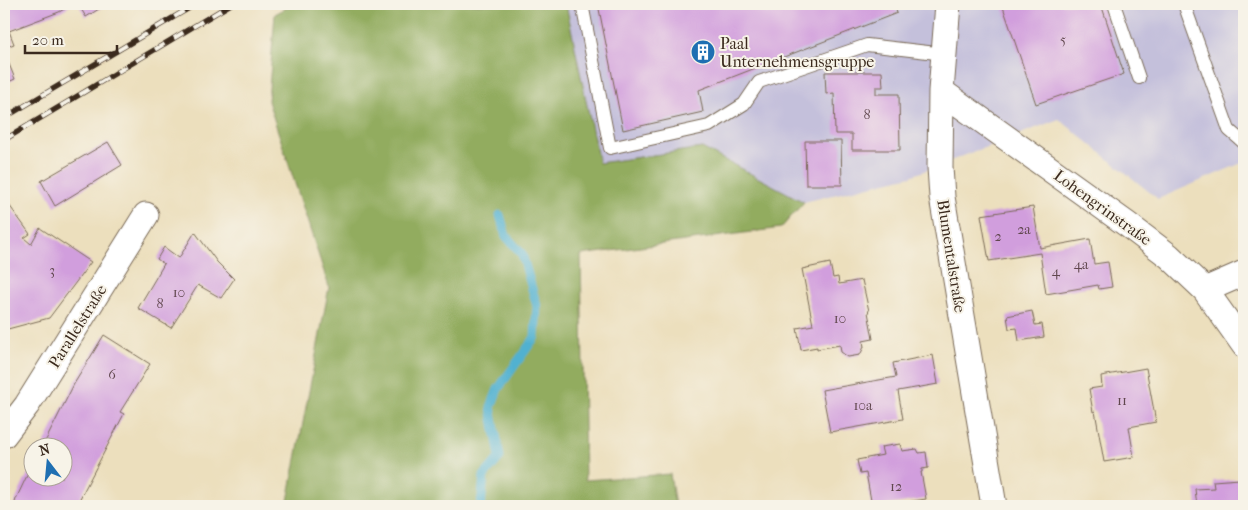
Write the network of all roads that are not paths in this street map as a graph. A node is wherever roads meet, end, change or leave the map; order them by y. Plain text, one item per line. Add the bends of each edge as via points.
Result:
1 (582, 4) edge
2 (948, 4) edge
3 (1114, 4) edge
4 (1184, 4) edge
5 (945, 54) junction
6 (1139, 78) dead end
7 (941, 91) junction
8 (1244, 143) edge
9 (146, 215) dead end
10 (1244, 272) edge
11 (1205, 290) junction
12 (1244, 345) edge
13 (4, 435) edge
14 (994, 506) edge

1 - 5 lane via 610,148 709,126 744,104 759,82 867,45
2 - 5 street, Blumentalstraße
3 - 6 lane
4 - 8 lane via 1229,130
5 - 7 street, Blumentalstraße
7 - 11 street, Lohengrinstraße via 1128,224
7 - 14 street, Blumentalstraße via 942,197
9 - 13 street, Parallelstraße via 27,405
10 - 11 street
11 - 12 street, Lohengrinstraße

